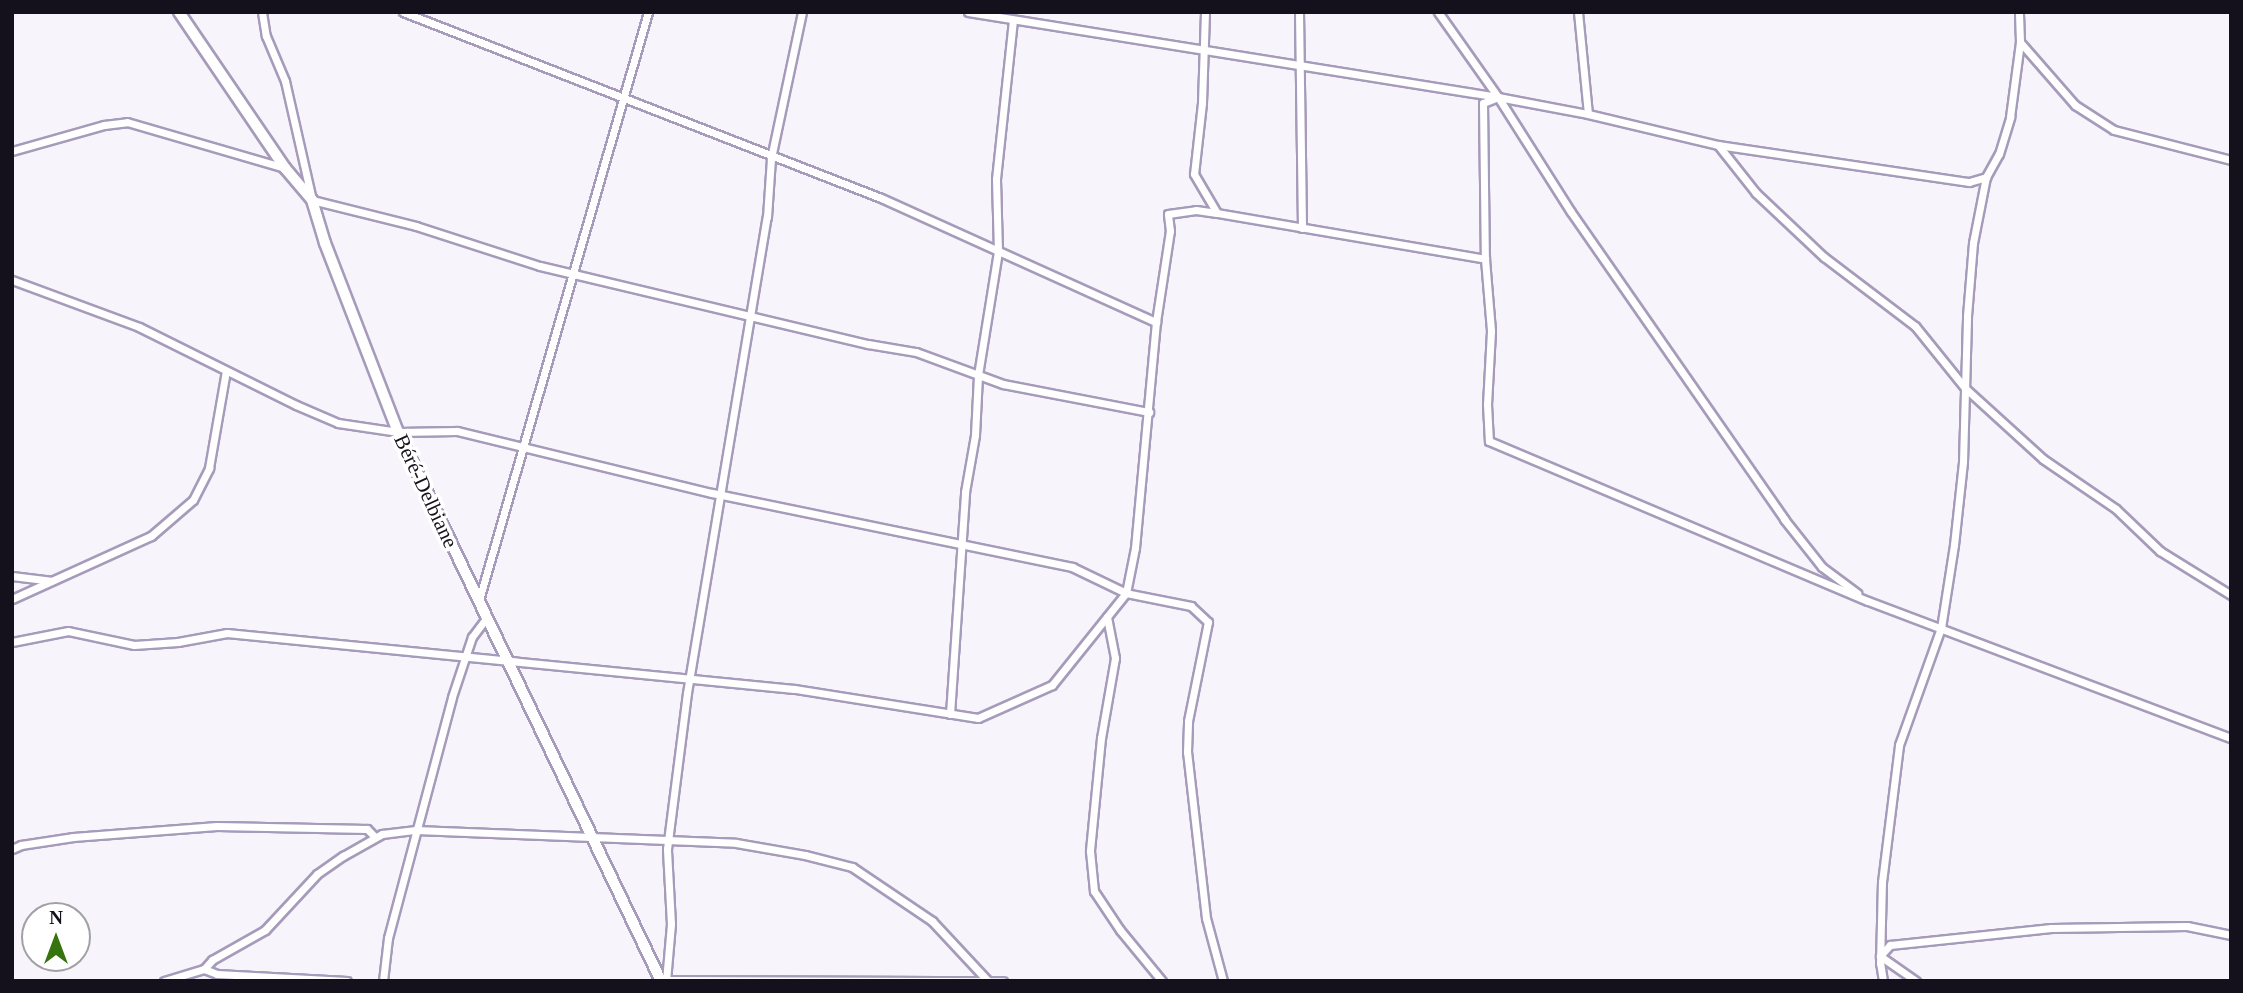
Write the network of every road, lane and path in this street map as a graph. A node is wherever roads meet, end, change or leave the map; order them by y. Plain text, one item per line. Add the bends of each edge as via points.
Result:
1 (179, 12) edge
2 (262, 12) edge
3 (403, 12) edge
4 (649, 12) edge
5 (802, 12) edge
6 (968, 12) edge
7 (1205, 12) edge
8 (1299, 12) edge
9 (1438, 12) edge
10 (1578, 12) edge
11 (2019, 12) edge
12 (1013, 20) junction
13 (2020, 42) junction
14 (1204, 52) junction
15 (1301, 67) junction
16 (623, 96) junction
17 (1497, 97) junction
18 (1588, 114) junction
19 (1718, 145) junction
20 (12, 151) edge
21 (771, 158) junction
22 (2231, 160) edge
23 (285, 168) junction
24 (1986, 177) junction
25 (312, 200) junction
26 (1217, 213) junction
27 (1302, 228) junction
28 (998, 251) junction
29 (1485, 258) junction
30 (574, 274) junction
31 (12, 280) edge
32 (751, 315) junction
33 (1156, 322) junction
34 (226, 371) junction
35 (978, 375) junction
36 (1965, 388) junction
37 (1149, 412) junction
38 (398, 432) junction
39 (523, 447) junction
40 (721, 495) junction
41 (960, 546) junction
42 (12, 576) edge
43 (52, 582) junction
44 (1126, 593) junction
45 (2231, 595) edge
46 (12, 599) edge
47 (479, 601) junction
48 (1868, 601) junction
49 (487, 617) junction
50 (1107, 617) junction
51 (1941, 628) junction
52 (12, 642) edge
53 (465, 656) junction
54 (509, 662) junction
55 (689, 678) junction
56 (950, 714) junction
57 (2231, 738) edge
58 (416, 830) junction
59 (593, 836) junction
60 (375, 837) junction
61 (669, 840) junction
62 (12, 849) edge
63 (2231, 935) edge
64 (1880, 956) junction
65 (204, 969) junction
66 (973, 980) edge
67 (987, 980) edge
68 (164, 981) edge
69 (347, 981) edge
70 (383, 981) edge
71 (660, 981) edge
72 (666, 981) edge
73 (1003, 981) edge
74 (1162, 981) edge
75 (1223, 981) edge
76 (1883, 981) edge
77 (1916, 981) edge

1 - 23 street, Béré-Delbiane
2 - 25 street via 266,36 285,81
3 - 16 street
4 - 16 street
5 - 21 street
6 - 12 street
7 - 14 street
8 - 15 street
9 - 17 street
10 - 18 street
11 - 13 street
12 - 14 street
12 - 28 street via 996,179
13 - 22 street via 2075,105 2114,130
13 - 24 street via 2010,117
14 - 15 street
14 - 26 street via 1194,174
15 - 17 street
15 - 27 street
16 - 21 street
16 - 30 street
17 - 18 street
17 - 29 street via 1483,103
17 - 48 street via 1784,519 1822,567
18 - 19 street
19 - 24 street via 1969,182
19 - 36 street via 1756,193 1824,257 1915,326
20 - 23 street via 127,122
21 - 28 street via 881,198
21 - 32 street
23 - 25 street, Béré-Delbiane
24 - 36 street via 1973,243
25 - 30 street
25 - 38 street, Béré-Delbiane
26 - 27 street
26 - 33 street via 1168,214 1170,231
27 - 29 street
28 - 33 street
28 - 35 street
29 - 48 street via 1491,331 1489,441
30 - 32 street
30 - 39 street
31 - 34 street via 139,327
32 - 35 street via 916,352
32 - 40 street
33 - 37 street
34 - 38 street via 338,423
34 - 43 street via 208,468 193,500 151,536
35 - 37 street via 1003,384
35 - 41 street
36 - 45 street via 2043,459 2116,509 2160,551
36 - 51 street via 1962,476
37 - 44 street
38 - 39 street via 457,431
38 - 47 street, Béré-Delbiane
39 - 40 street
39 - 47 street
40 - 41 street
40 - 55 street
41 - 44 street via 1072,567
41 - 56 street
42 - 43 street
43 - 46 street
44 - 50 street
44 - 75 street via 1191,606 1208,622 1188,721 1187,752 1206,918
47 - 49 street, Béré-Delbiane
48 - 51 street
49 - 53 street
49 - 54 street, Béré-Delbiane
50 - 56 street via 1052,685 978,718
50 - 74 street via 1115,658 1101,738 1090,851 1094,891
51 - 57 street
51 - 64 street via 1899,745 1882,882
52 - 53 street via 68,631 134,645 227,633
53 - 54 street
53 - 58 street
54 - 55 street
54 - 59 street, Béré-Delbiane
55 - 56 street
55 - 61 street
58 - 59 street
58 - 60 street
58 - 70 street via 388,938
59 - 61 street
59 - 71 street, Béré-Delbiane
60 - 62 street via 367,829 217,826 73,837
60 - 65 street via 317,874 265,930
61 - 67 street via 736,843 852,867 932,921
61 - 72 street via 671,924
63 - 64 street via 2187,926 2051,928 1890,945
64 - 76 street
64 - 77 street
65 - 68 street
65 - 69 street via 217,974
66 - 67 street
66 - 72 street
67 - 73 street

